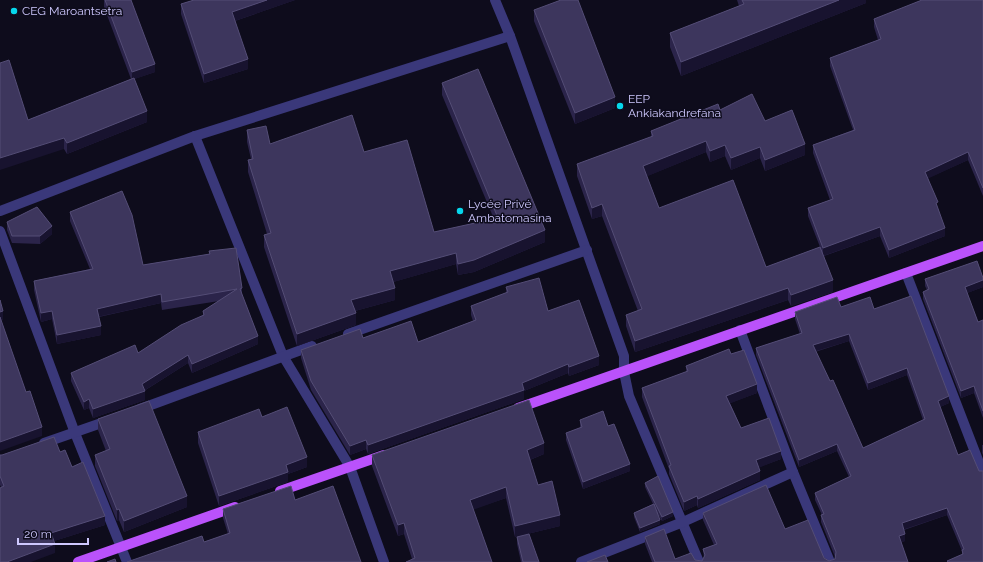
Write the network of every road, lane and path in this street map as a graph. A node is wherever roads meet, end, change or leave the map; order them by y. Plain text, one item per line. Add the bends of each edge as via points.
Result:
1 (495, 0) edge
2 (510, 36) junction
3 (195, 136) junction
4 (0, 211) edge
5 (0, 231) edge
6 (983, 246) edge
7 (587, 250) junction
8 (906, 273) junction
9 (740, 330) junction
10 (335, 338) edge
11 (320, 343) edge
12 (283, 356) junction
13 (624, 372) junction
14 (506, 413) edge
15 (75, 433) junction
16 (38, 446) edge
17 (395, 452) edge
18 (350, 467) junction
19 (792, 472) junction
20 (983, 473) edge
21 (269, 495) edge
22 (247, 503) edge
23 (683, 522) junction
24 (121, 546) junction
25 (78, 562) edge
26 (127, 562) edge
27 (384, 562) edge
28 (581, 562) edge
29 (699, 562) edge
30 (830, 562) edge

1 - 2 street
2 - 3 street
2 - 7 street
3 - 4 street
3 - 12 street
5 - 15 street
6 - 8 main road
7 - 10 street
7 - 13 street via 624,356
8 - 9 main road
8 - 20 street
9 - 13 main road
9 - 19 street
11 - 12 street
12 - 15 street
12 - 18 street
13 - 14 main road
13 - 23 street via 629,396
15 - 16 street
15 - 24 street
17 - 18 main road
18 - 21 main road
18 - 27 street
19 - 23 street
19 - 30 street
22 - 24 main road
23 - 28 street
23 - 29 street
24 - 25 main road
24 - 26 street

